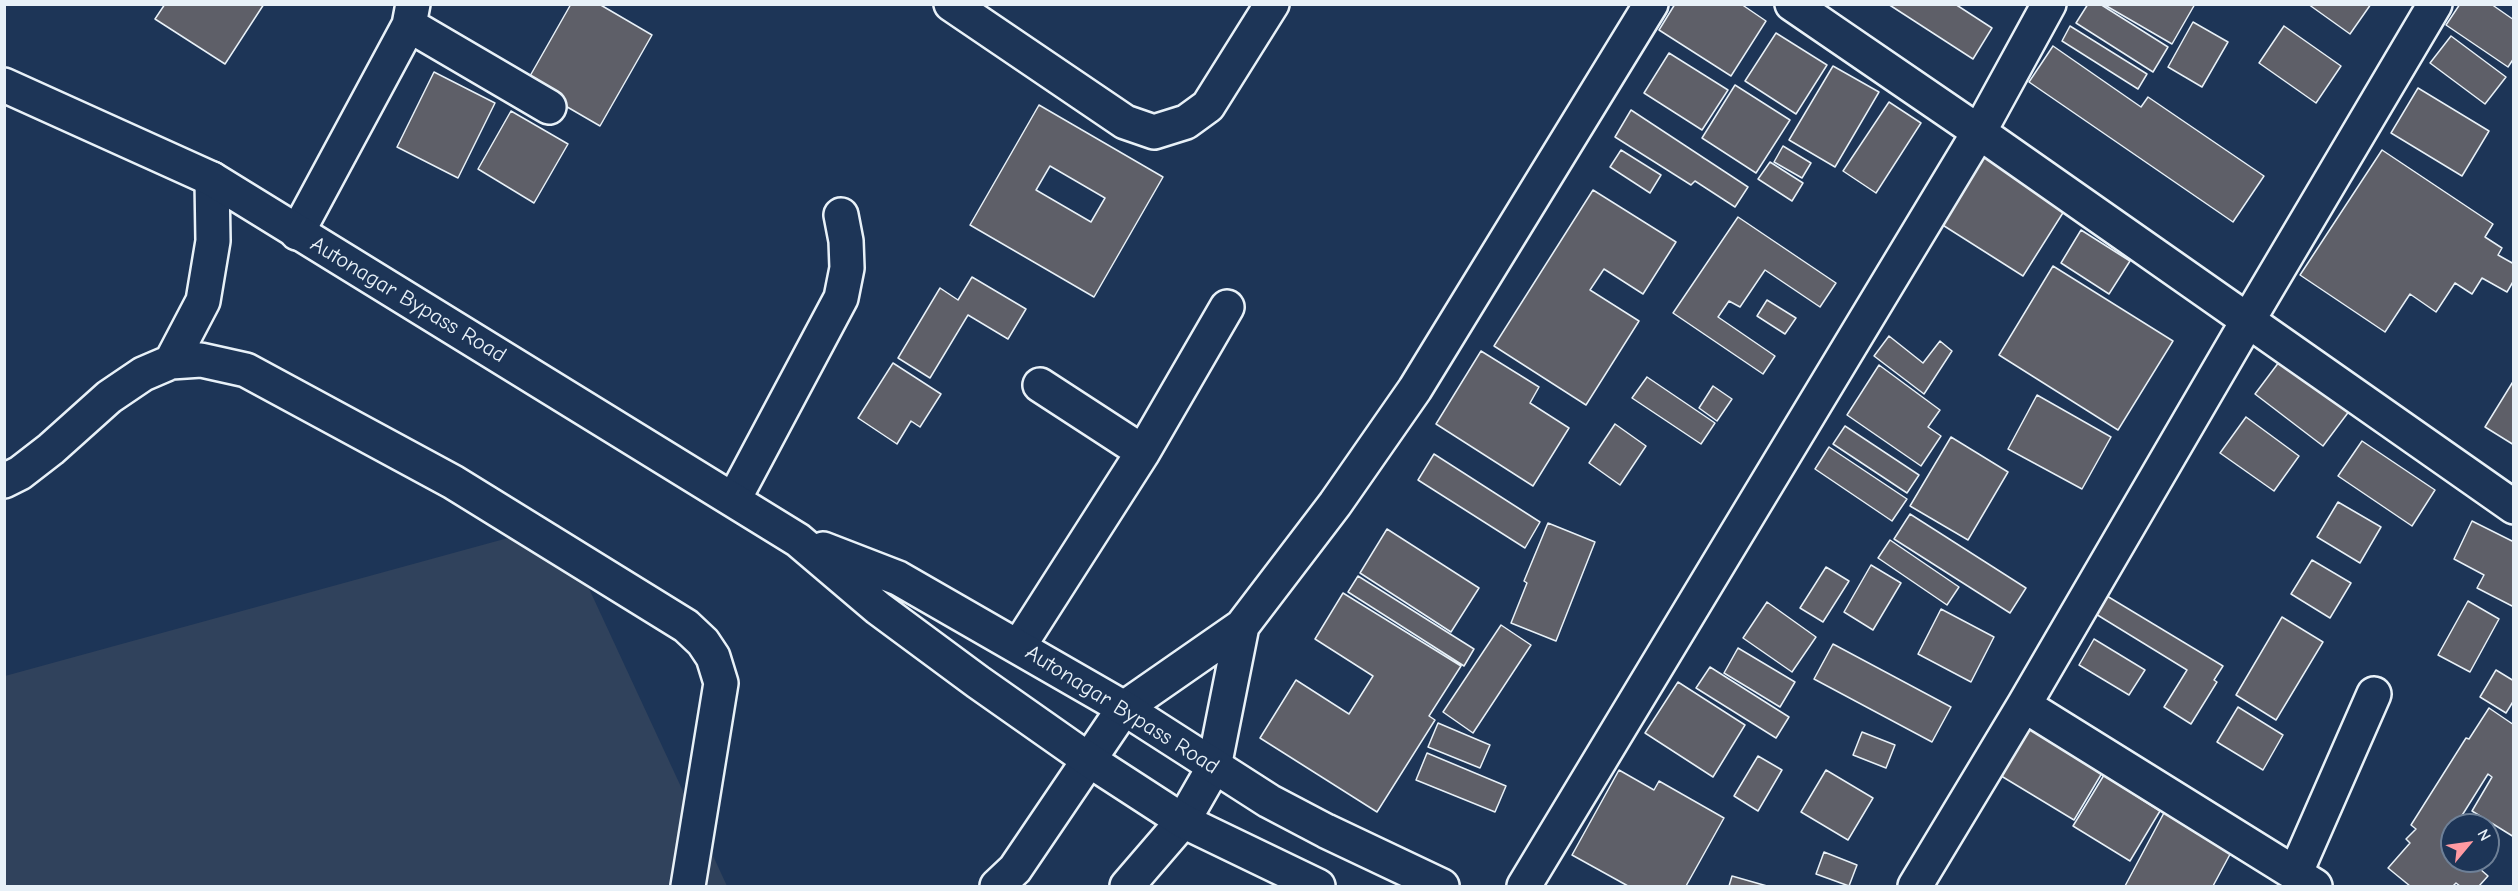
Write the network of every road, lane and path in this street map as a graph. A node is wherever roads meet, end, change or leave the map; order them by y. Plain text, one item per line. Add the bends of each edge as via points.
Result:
1 (951, 4) edge
2 (1272, 4) edge
3 (1651, 4) edge
4 (1792, 4) edge
5 (2049, 4) edge
6 (2435, 4) edge
7 (411, 15) edge
8 (4, 85) edge
9 (549, 107) dead end
10 (1979, 132) junction
11 (212, 180) junction
12 (842, 214) dead end
13 (297, 233) junction
14 (1227, 307) dead end
15 (2247, 322) junction
16 (171, 362) junction
17 (1040, 385) dead end
18 (1143, 452) junction
19 (4, 481) edge
20 (734, 499) junction
21 (2514, 507) edge
22 (798, 540) junction
23 (1242, 626) junction
24 (1019, 646) junction
25 (2374, 694) dead end
26 (2024, 705) junction
27 (1124, 708) junction
28 (1089, 760) junction
29 (1214, 768) junction
30 (1183, 821) junction
31 (2305, 880) edge
32 (688, 886) edge
33 (997, 886) edge
34 (1126, 886) edge
35 (1318, 886) edge
36 (1442, 886) edge
37 (1524, 886) edge
38 (1915, 886) edge

1 - 2 street via 1125,122 1154,132 1186,122 1208,106
3 - 23 street via 1415,389 1335,504
4 - 10 street
5 - 10 street
6 - 15 street
7 - 9 street
7 - 13 street
8 - 11 street, Autonagar Bypass Road
10 - 15 street
10 - 37 street
11 - 13 street, Autonagar Bypass Road
11 - 16 street via 213,241 203,301
12 - 20 street via 848,268 841,298
13 - 20 street, Autonagar Bypass Road
14 - 18 street
15 - 21 street
15 - 26 street
16 - 19 street via 143,374 109,397 51,449
16 - 32 street via 201,360 246,370 453,482 686,626 703,642 713,657 721,683
17 - 18 street
18 - 24 street
20 - 22 street, Autonagar Bypass Road
22 - 24 street, Autonagar Bypass Road via 897,579
22 - 28 street, Autonagar Bypass Road via 878,608
23 - 27 street
23 - 29 street
24 - 27 street, Autonagar Bypass Road
25 - 31 street
26 - 31 street
26 - 38 street
27 - 28 street
27 - 29 street, Autonagar Bypass Road
28 - 30 street, Autonagar Bypass Road
28 - 33 street via 1015,869
29 - 30 street
29 - 36 street, Autonagar Bypass Road via 1326,831
30 - 34 street
30 - 35 street, Autonagar Bypass Road

